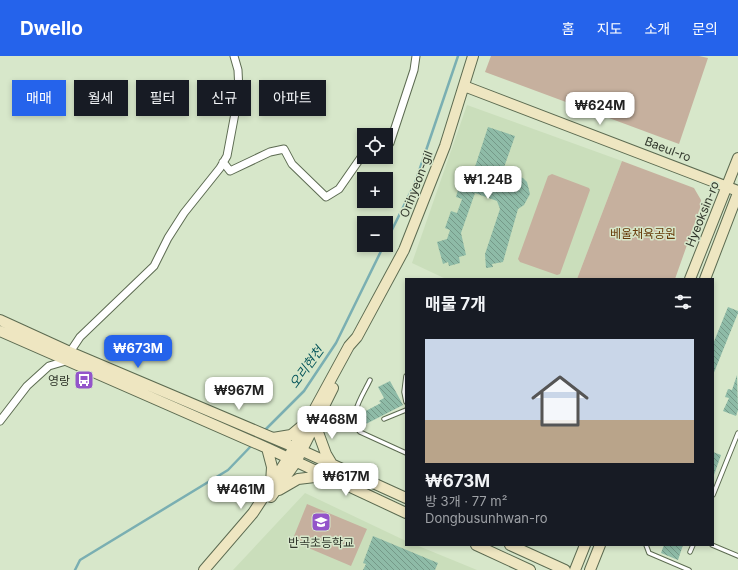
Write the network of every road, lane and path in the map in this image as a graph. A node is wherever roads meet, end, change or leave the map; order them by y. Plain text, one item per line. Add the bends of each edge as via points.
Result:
1 (234, 56) edge
2 (416, 56) edge
3 (473, 56) edge
4 (464, 86) junction
5 (393, 135) edge
6 (738, 158) edge
7 (224, 162) junction
8 (357, 163) edge
9 (727, 186) junction
10 (738, 192) edge
11 (690, 278) edge
12 (705, 278) edge
13 (0, 320) edge
14 (0, 331) edge
15 (68, 357) junction
16 (370, 380) dead end
17 (405, 384) edge
18 (405, 397) edge
19 (195, 410) junction
20 (405, 410) edge
21 (384, 419) dead end
22 (0, 422) edge
23 (311, 423) junction
24 (738, 433) edge
25 (272, 438) junction
26 (267, 448) junction
27 (298, 449) junction
28 (405, 453) edge
29 (292, 460) junction
30 (332, 464) junction
31 (326, 476) junction
32 (273, 490) junction
33 (714, 493) edge
34 (405, 498) edge
35 (405, 513) edge
36 (478, 546) edge
37 (512, 546) edge
38 (585, 546) edge
39 (600, 546) edge
40 (646, 546) edge
41 (693, 546) edge
42 (714, 546) edge
43 (690, 552) dead end
44 (738, 556) edge
45 (204, 570) edge
46 (214, 570) edge
47 (530, 570) edge
48 (565, 570) edge
49 (575, 570) edge
50 (590, 570) edge
51 (689, 570) edge

1 - 7 street via 238,70 239,92
2 - 5 street via 414,70
3 - 4 street, Orihyeon-gil
4 - 9 street, Baeul-ro
4 - 23 street, Orihyeon-gil via 404,250
6 - 9 street, Hyeoksin-ro
7 - 8 street via 230,171 270,152 284,149 292,164 326,197 339,189
7 - 15 street via 184,213 154,266 80,337
9 - 10 street, Baeul-ro
9 - 11 street, Hyeoksin-ro
10 - 12 street
13 - 15 street
14 - 15 street
15 - 19 street
15 - 22 street via 49,366 27,386
16 - 28 lane via 353,418 357,428 360,432
17 - 18 lane
19 - 25 street
19 - 26 street
20 - 21 lane
23 - 25 street via 291,435
23 - 27 street, Orihyeon-gil
23 - 30 street
24 - 33 lane
25 - 27 street
26 - 29 street
26 - 32 street via 272,467
27 - 29 street, Orihyeon-gil
27 - 30 street
29 - 31 street
29 - 32 street
30 - 34 street
31 - 32 street via 298,479
31 - 35 street
32 - 45 street
32 - 46 street
36 - 47 street
37 - 48 street
38 - 49 street
39 - 50 street
40 - 51 lane via 649,554
41 - 43 lane
42 - 44 lane

